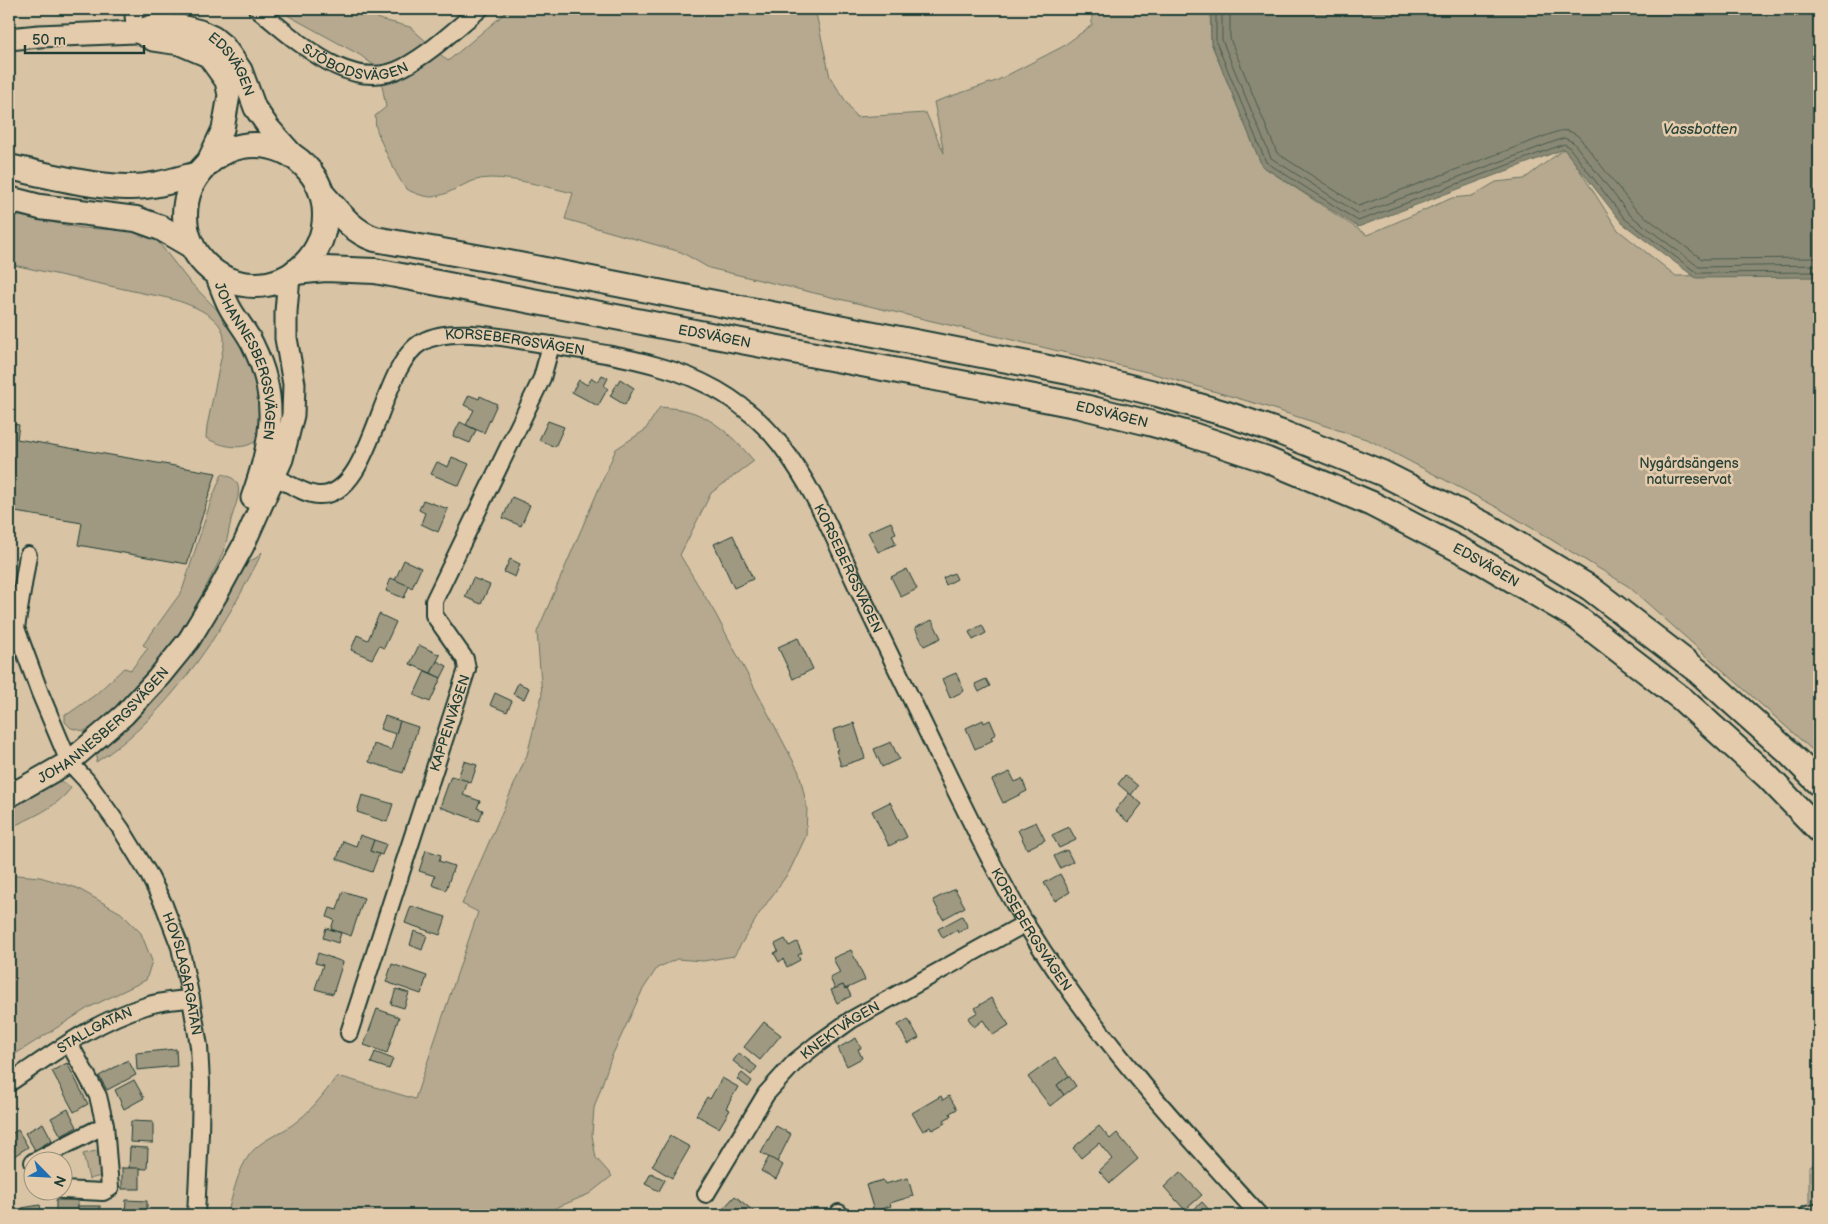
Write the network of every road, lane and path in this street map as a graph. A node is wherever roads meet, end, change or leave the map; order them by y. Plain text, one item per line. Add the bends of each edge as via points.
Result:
1 (133, 9) edge
2 (257, 9) edge
3 (480, 9) edge
4 (136, 32) junction
5 (9, 39) edge
6 (294, 156) junction
7 (9, 167) edge
8 (202, 170) junction
9 (323, 195) junction
10 (9, 199) edge
11 (192, 246) junction
12 (324, 269) junction
13 (215, 272) junction
14 (292, 274) junction
15 (286, 312) junction
16 (551, 345) junction
17 (275, 477) junction
18 (28, 554) dead end
19 (218, 592) junction
20 (69, 762) junction
21 (1819, 783) edge
22 (9, 796) edge
23 (1819, 830) edge
24 (1026, 923) junction
25 (191, 999) junction
26 (349, 1033) dead end
27 (69, 1043) junction
28 (9, 1083) edge
29 (104, 1125) junction
30 (52, 1152) edge
31 (72, 1190) edge
32 (706, 1194) dead end
33 (1819, 1212) edge
34 (196, 1215) edge
35 (1260, 1215) edge
36 (1807, 1215) edge

1 - 4 street
2 - 3 street, SJÖBODSVÄGEN via 329,63 356,74 372,75 388,73 420,58
4 - 5 street, EDSVÄGEN
4 - 6 street, EDSVÄGEN via 154,25 181,26 213,37 224,46 241,70 255,108
4 - 8 street, EDSVÄGEN via 153,40 180,44 208,56 226,81 229,96 223,129
6 - 8 main road via 275,147 254,144 223,152
6 - 9 main road via 309,169
7 - 8 main road via 127,187 165,183
8 - 11 main road via 188,193 185,214
9 - 14 main road via 325,217 321,238 311,257
9 - 21 main road via 354,229 375,239 1069,372 1227,414 1331,451 1489,527 1590,588 1699,672
10 - 11 main road via 40,207 136,219 161,228
11 - 13 main road
12 - 14 main road, EDSVÄGEN
12 - 15 street, JOHANNESBERGSVÄGEN via 299,289
12 - 23 main road, EDSVÄGEN via 375,271 1080,406 1192,435 1267,460 1372,504 1472,556 1576,616 1682,699 1767,776
13 - 14 main road via 233,281 252,285 271,283
13 - 19 street, JOHANNESBERGSVÄGEN via 229,306 262,364 272,415 261,472
14 - 15 street, JOHANNESBERGSVÄGEN
15 - 17 street, JOHANNESBERGSVÄGEN via 286,338 294,384 293,415
16 - 17 street, KORSEBERGSVÄGEN via 455,334 424,341 407,356 398,371 367,446 347,483 340,489 317,495
16 - 24 street, KORSEBERGSVÄGEN via 639,360 692,377 739,404 780,444 822,513 972,824
16 - 26 street, KAPPENVÄGEN via 542,378 434,601 434,615 465,659 468,669
17 - 19 street, JOHANNESBERGSVÄGEN
18 - 20 street, HOVSLAGARGATAN via 16,628
19 - 20 street, JOHANNESBERGSVÄGEN via 189,640 158,678 124,715
20 - 22 street, JOHANNESBERGSVÄGEN
20 - 25 street, HOVSLAGARGATAN via 106,808 148,873 180,947
24 - 32 street, KNEKTVÄGEN via 851,1020 796,1061 766,1094
24 - 35 street, KORSEBERGSVÄGEN via 1064,982 1130,1068
25 - 27 street, STALLGATAN via 147,1005
25 - 34 street, HOVSLAGARGATAN via 201,1083
27 - 28 street, STALLGATAN
27 - 29 street via 98,1096
29 - 30 street
29 - 31 street via 110,1188 103,1192
33 - 36 street

